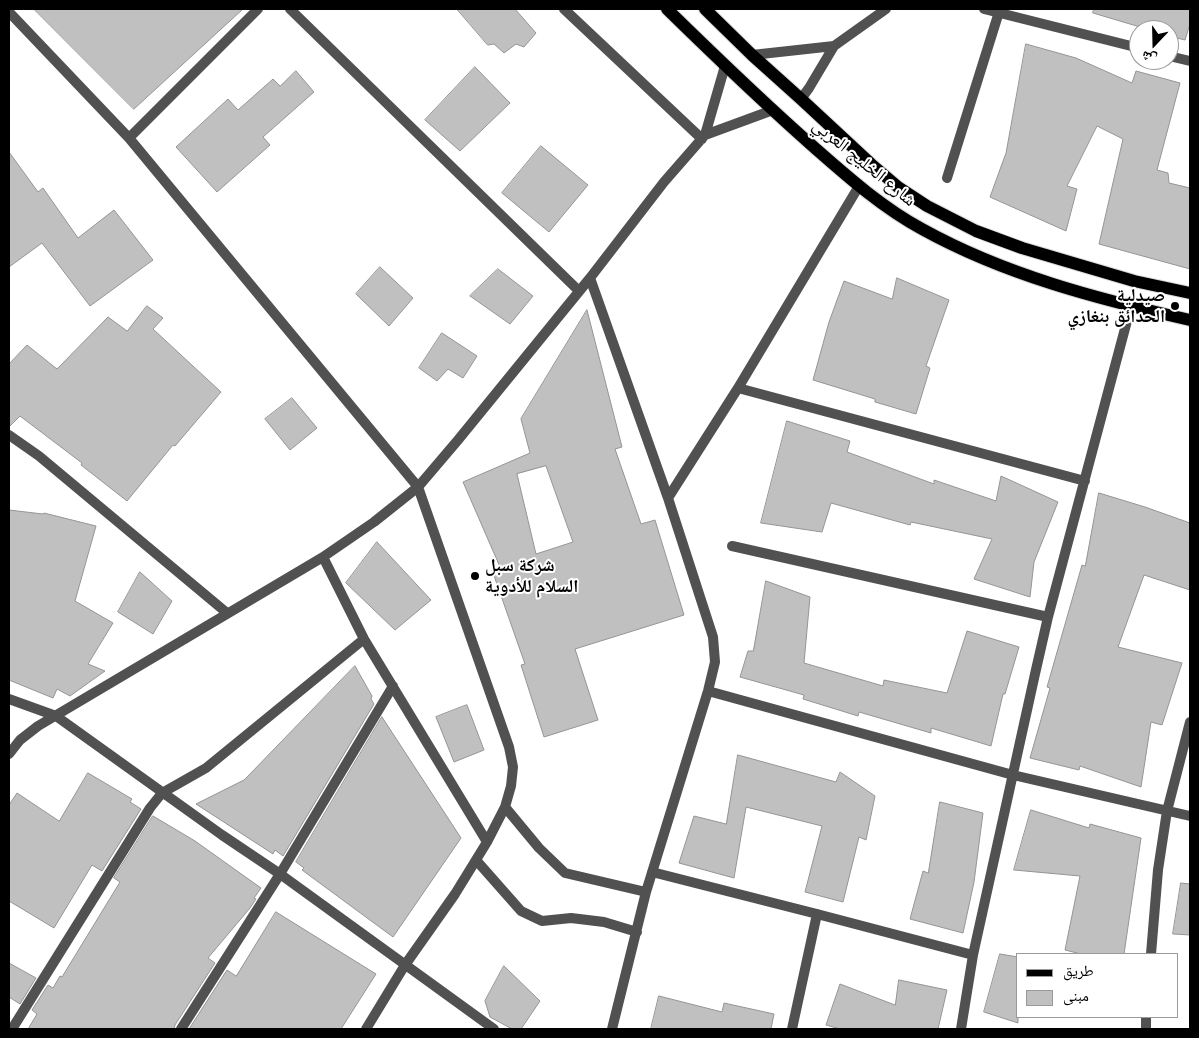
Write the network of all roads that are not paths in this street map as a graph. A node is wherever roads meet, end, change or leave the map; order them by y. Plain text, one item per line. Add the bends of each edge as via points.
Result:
1 (258, 9) edge
2 (290, 9) edge
3 (564, 9) edge
4 (667, 9) edge
5 (704, 9) edge
6 (886, 9) edge
7 (984, 9) edge
8 (9, 12) edge
9 (999, 12) junction
10 (1129, 45) edge
11 (834, 46) junction
12 (752, 55) junction
13 (725, 66) junction
14 (801, 99) junction
15 (773, 110) junction
16 (703, 137) junction
17 (129, 138) junction
18 (947, 178) dead end
19 (859, 186) junction
20 (590, 278) junction
21 (579, 291) junction
22 (1190, 293) edge
23 (1131, 306) junction
24 (1190, 320) edge
25 (738, 388) junction
26 (9, 435) edge
27 (1085, 481) junction
28 (418, 487) junction
29 (668, 498) junction
30 (732, 546) dead end
31 (323, 557) junction
32 (227, 614) junction
33 (1048, 617) junction
34 (364, 639) junction
35 (393, 686) junction
36 (708, 691) junction
37 (9, 699) edge
38 (56, 716) junction
39 (1190, 722) edge
40 (9, 754) edge
41 (1013, 775) junction
42 (162, 793) junction
43 (505, 807) junction
44 (1167, 811) junction
45 (1190, 816) edge
46 (487, 842) junction
47 (476, 860) junction
48 (652, 872) junction
49 (280, 874) junction
50 (646, 892) junction
51 (817, 914) junction
52 (637, 932) junction
53 (1151, 953) edge
54 (973, 955) junction
55 (405, 965) junction
56 (12, 1029) edge
57 (181, 1029) edge
58 (366, 1029) edge
59 (494, 1029) edge
60 (612, 1029) edge
61 (792, 1029) edge
62 (961, 1029) edge

1 - 17 street
2 - 21 street
3 - 16 street
4 - 13 main road, شارع الخليج العربي
5 - 12 main road, شارع الخليج العربي
6 - 11 street
7 - 9 street
8 - 17 street
9 - 10 street
9 - 18 street
11 - 12 street
11 - 14 street
12 - 14 main road, شارع الخليج العربي
13 - 15 main road, شارع الخليج العربي
13 - 16 street
14 - 22 main road, شارع الخليج العربي via 898,187 976,231 1134,281
15 - 16 street
15 - 19 main road, شارع الخليج العربي
16 - 20 street
17 - 28 street
19 - 23 main road, شارع الخليج العربي via 920,229 964,251 1013,271
19 - 25 street
20 - 21 street
20 - 29 street
21 - 28 street
23 - 24 main road, شارع الخليج العربي
23 - 27 street
25 - 27 street
25 - 29 street
26 - 32 street via 39,456
27 - 33 street
28 - 31 street
28 - 43 street via 509,747 513,767
29 - 36 street via 713,637 715,662
30 - 33 street
31 - 32 street
31 - 34 street
32 - 38 street
33 - 41 street
34 - 35 street
34 - 42 street via 206,768
35 - 46 street
35 - 49 street
36 - 41 street
36 - 48 street
37 - 38 street
38 - 40 street via 20,740
38 - 42 street
39 - 44 street
41 - 44 street
41 - 54 street
42 - 49 street
42 - 56 street
43 - 46 street
43 - 50 street via 565,873
44 - 45 street
44 - 53 street
46 - 47 street
47 - 52 street via 521,911 542,921 571,918 604,922
47 - 55 street
48 - 50 street
48 - 51 street
49 - 55 street
49 - 57 street
50 - 52 street
51 - 54 street
51 - 61 street
52 - 60 street
54 - 62 street
55 - 58 street
55 - 59 street

